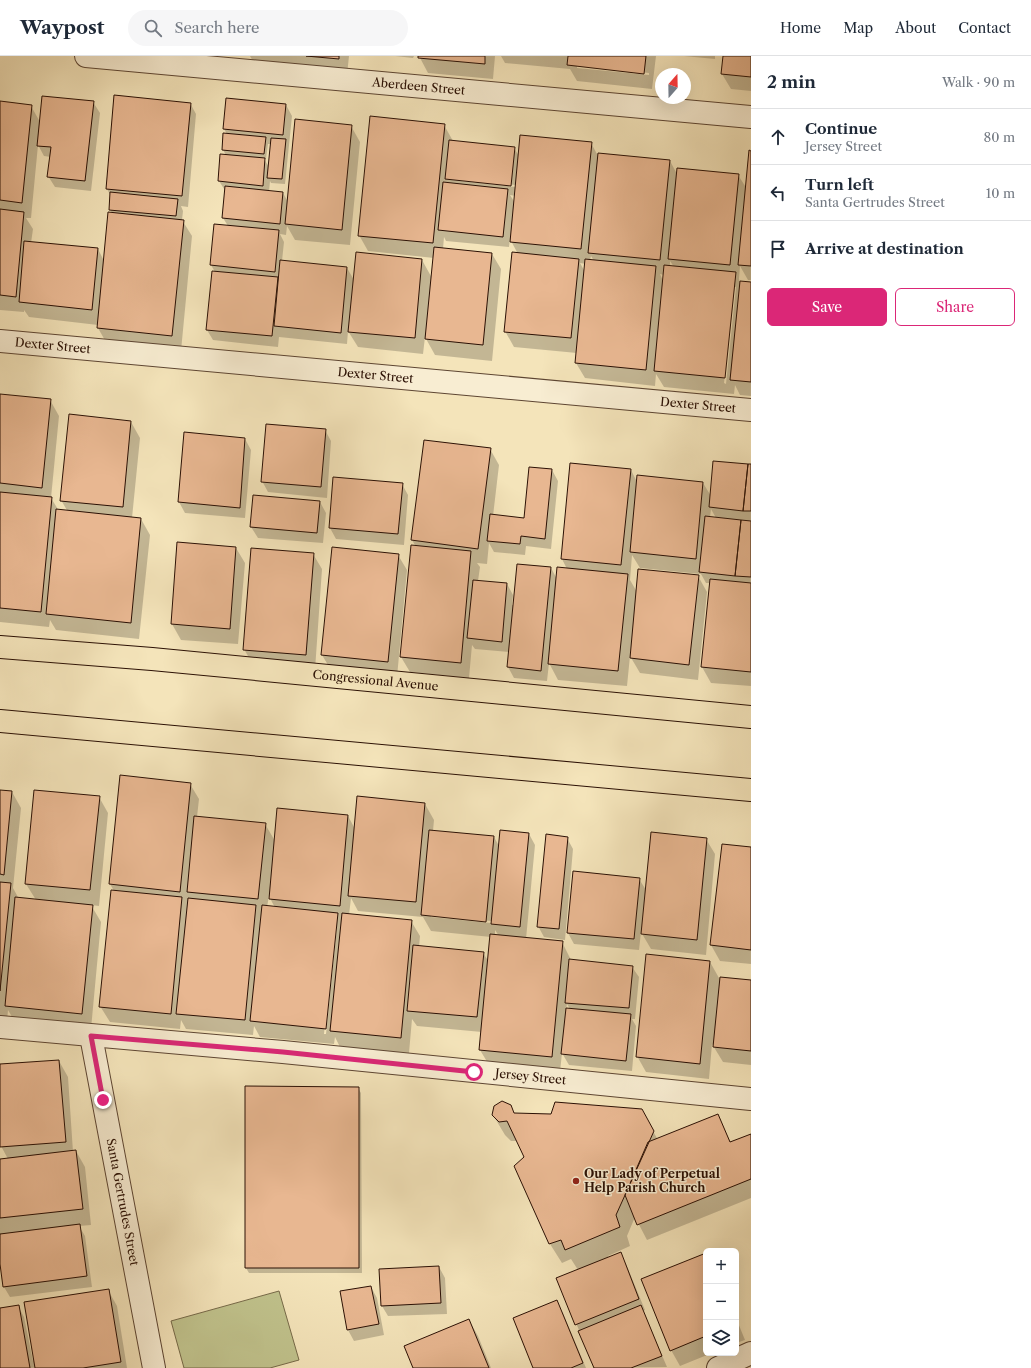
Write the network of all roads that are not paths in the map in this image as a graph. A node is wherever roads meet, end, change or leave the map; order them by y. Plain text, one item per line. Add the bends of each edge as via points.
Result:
1 (86, 56) edge
2 (204, 61) edge
3 (751, 117) edge
4 (0, 341) edge
5 (751, 410) edge
6 (0, 647) edge
7 (751, 717) edge
8 (0, 721) edge
9 (751, 790) edge
10 (0, 1027) edge
11 (91, 1036) junction
12 (751, 1098) edge
13 (751, 1353) edge
14 (154, 1368) edge
15 (718, 1368) edge

1 - 2 street, Aberdeen Street
2 - 3 street, Aberdeen Street
4 - 5 street, Dexter Street
6 - 7 main road, Congressional Avenue via 152,659
8 - 9 main road
10 - 11 street, Jersey Street
11 - 12 street, Jersey Street via 283,1052
11 - 14 street, Santa Gertrudes Street
13 - 15 street

